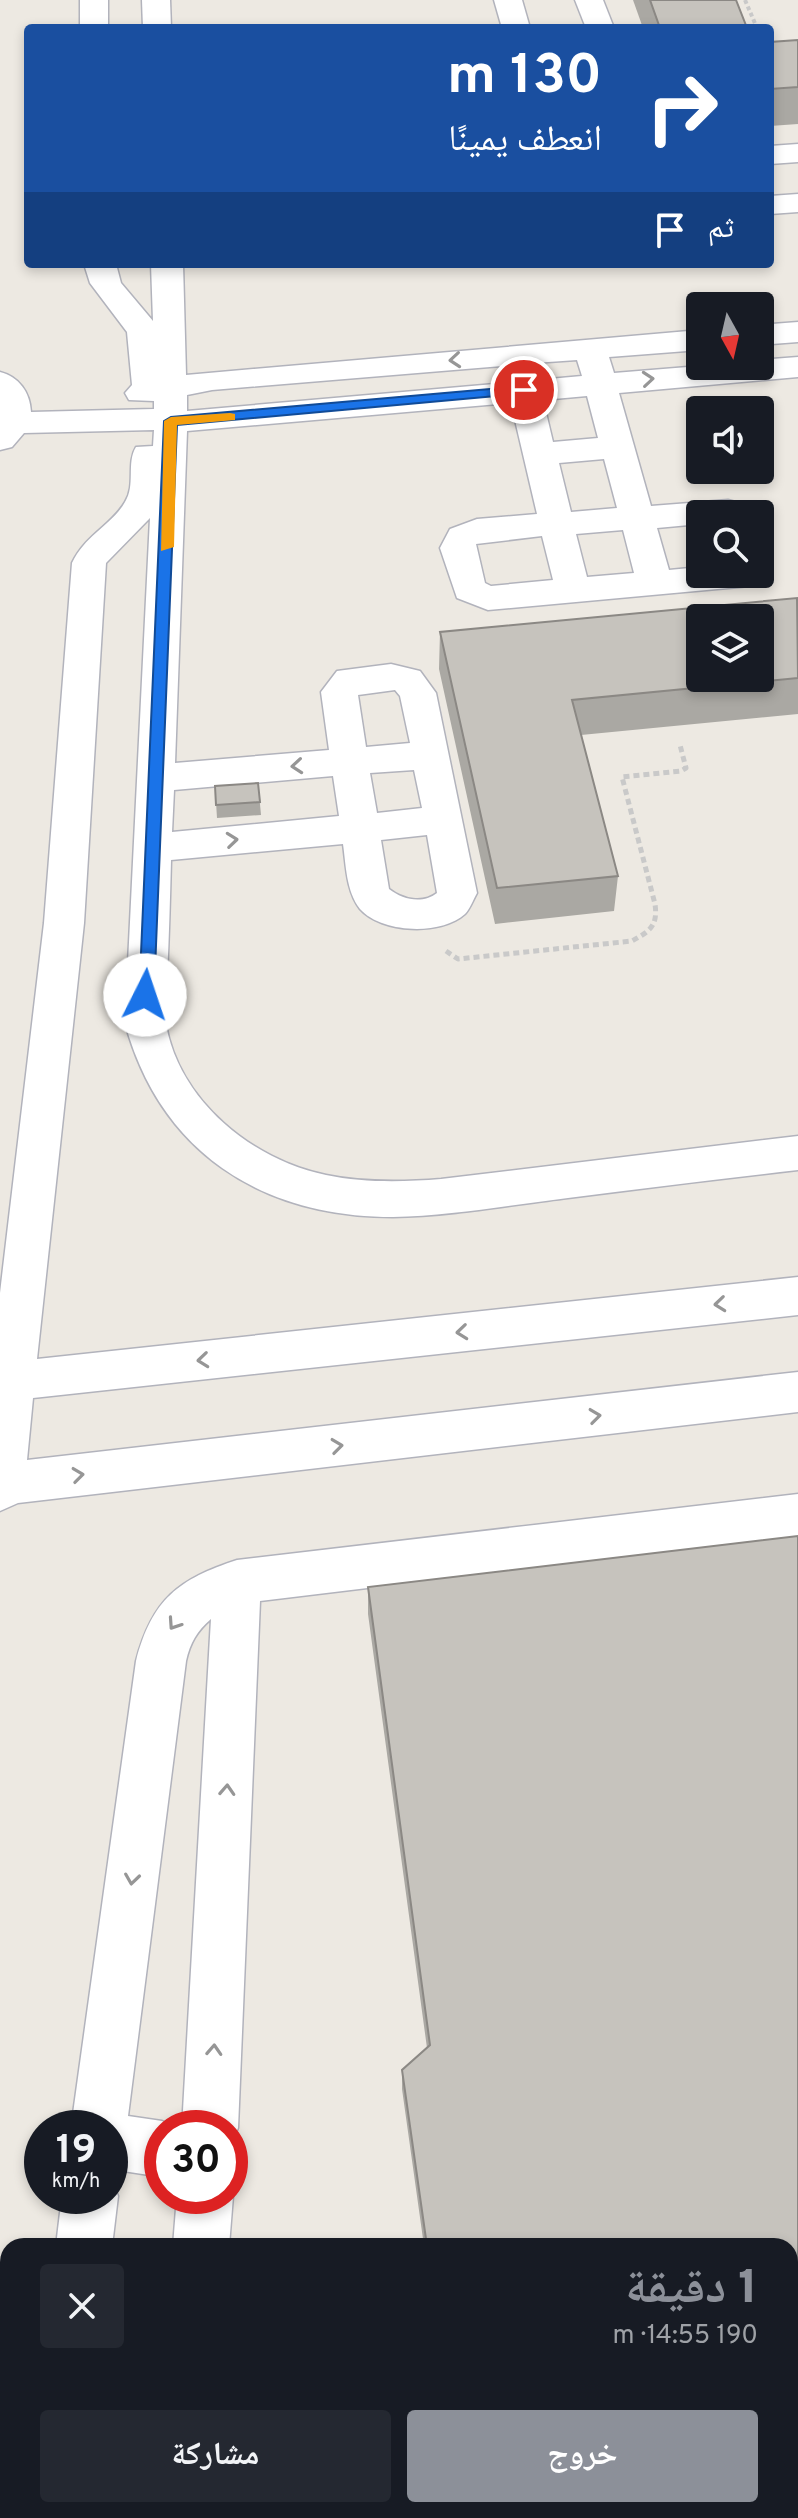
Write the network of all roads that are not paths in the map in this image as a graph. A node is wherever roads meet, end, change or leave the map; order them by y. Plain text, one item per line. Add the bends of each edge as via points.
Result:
1 (94, 0) edge
2 (156, 0) edge
3 (508, 0) edge
4 (589, 0) edge
5 (94, 24) edge
6 (157, 24) edge
7 (515, 24) edge
8 (598, 24) edge
9 (798, 153) edge
10 (774, 155) edge
11 (798, 203) edge
12 (774, 205) edge
13 (101, 268) edge
14 (167, 268) edge
15 (798, 332) edge
16 (774, 334) edge
17 (686, 341) edge
18 (590, 348) junction
19 (515, 355) junction
20 (798, 367) edge
21 (600, 383) junction
22 (524, 390) junction
23 (159, 405) junction
24 (7, 412) edge
25 (618, 447) junction
26 (539, 454) junction
27 (686, 514) edge
28 (637, 518) junction
29 (556, 524) junction
30 (686, 581) edge
31 (655, 584) junction
32 (573, 591) junction
33 (430, 755) junction
34 (349, 762) junction
35 (157, 778) junction
36 (443, 820) junction
37 (359, 828) junction
38 (154, 848) junction
39 (798, 1153) edge
40 (798, 1296) edge
41 (13, 1381) junction
42 (798, 1392) edge
43 (1, 1484) edge
44 (0, 1490) edge
45 (798, 1515) edge
46 (237, 1582) junction
47 (101, 2110) edge
48 (211, 2110) edge
49 (88, 2214) edge
50 (204, 2214) edge
51 (85, 2238) edge
52 (202, 2238) edge

1 - 5 street
2 - 6 street
3 - 7 street
4 - 8 street
9 - 10 street
11 - 12 street
13 - 23 street via 105,286 143,333
14 - 23 street
15 - 16 street
17 - 18 street
18 - 19 street
18 - 21 street
19 - 22 street
19 -> 23 street
21 -> 20 street
21 - 22 street
21 - 25 street
22 - 23 street
22 - 26 street
23 - 24 street
23 - 35 street
23 - 41 street via 144,501 98,545 89,563 64,923
25 - 26 street
25 - 28 street
26 - 29 street
27 - 28 street
28 - 29 street
28 - 31 street
29 - 32 street
29 - 32 street via 466,534 457,548 466,585 488,598
30 - 31 street
31 - 32 street
33 - 34 street
33 - 34 street via 415,685 397,677 355,679 339,692
33 - 36 street
34 -> 35 street
34 - 37 street
35 - 38 street
36 - 37 street
36 - 37 street via 457,893 450,905 435,912 396,913 377,906
38 -> 37 street
38 - 39 street via 145,995 150,1050 161,1078 188,1116 224,1149 255,1167 324,1192 401,1199
40 -> 41 street
41 - 43 street
43 -> 42 street
43 - 44 street
45 - 46 street
46 -> 47 street via 194,1600 165,1638
48 -> 46 street
49 - 51 street
50 - 52 street

